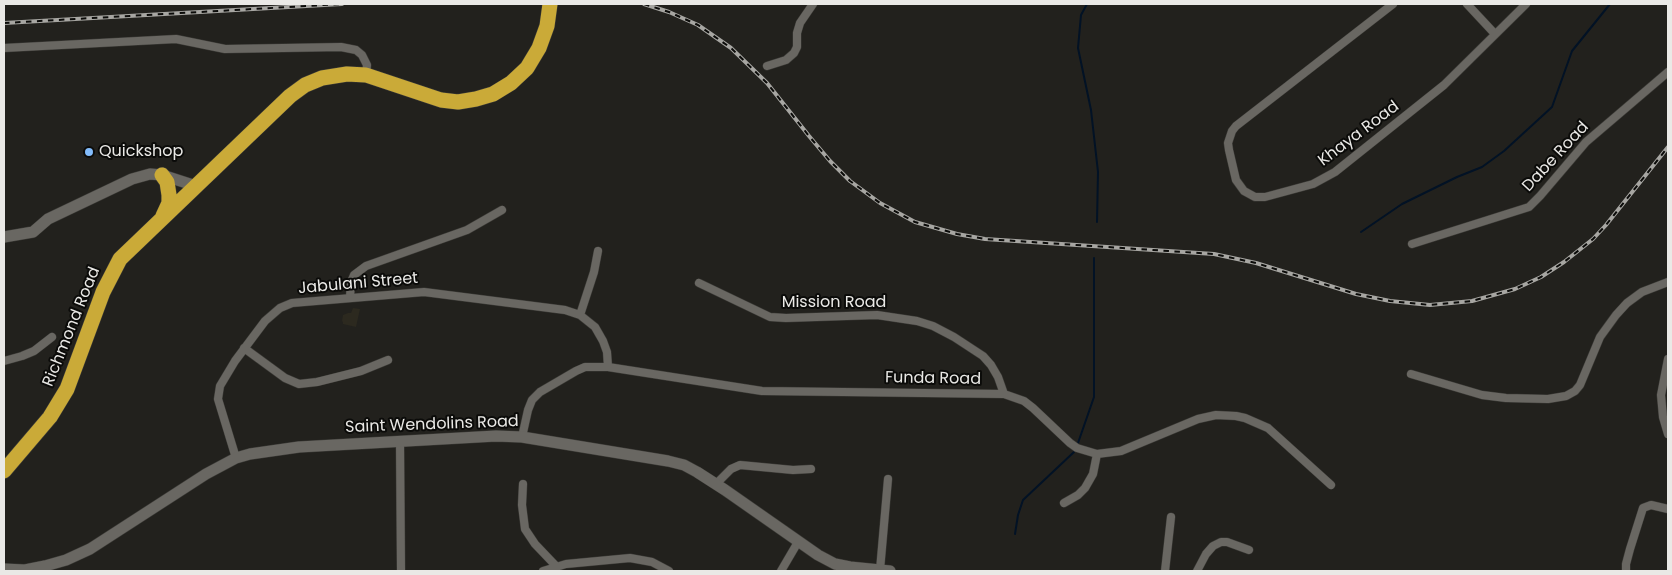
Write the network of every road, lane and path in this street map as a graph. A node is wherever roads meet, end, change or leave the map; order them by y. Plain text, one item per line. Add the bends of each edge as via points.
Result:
1 (813, 4) edge
2 (1393, 4) edge
3 (1466, 4) edge
4 (1526, 4) edge
5 (550, 5) edge
6 (1496, 34) junction
7 (4, 48) edge
8 (768, 66) dead end
9 (1668, 72) edge
10 (366, 75) junction
11 (162, 175) junction
12 (196, 186) junction
13 (502, 210) dead end
14 (161, 219) junction
15 (4, 237) edge
16 (1416, 242) dead end
17 (598, 251) dead end
18 (698, 282) dead end
19 (1668, 282) edge
20 (350, 298) junction
21 (580, 315) junction
22 (52, 337) dead end
23 (244, 348) junction
24 (1668, 359) edge
25 (388, 360) dead end
26 (4, 361) edge
27 (608, 367) junction
28 (1411, 374) dead end
29 (1004, 394) junction
30 (1668, 434) edge
31 (522, 437) junction
32 (400, 441) junction
33 (1097, 454) junction
34 (236, 458) junction
35 (811, 469) dead end
36 (4, 471) edge
37 (888, 479) dead end
38 (523, 484) dead end
39 (716, 484) junction
40 (1332, 486) dead end
41 (1064, 502) dead end
42 (1668, 509) edge
43 (1171, 517) dead end
44 (798, 542) junction
45 (1249, 550) dead end
46 (556, 566) junction
47 (1626, 568) edge
48 (4, 569) edge
49 (401, 571) edge
50 (543, 571) edge
51 (669, 571) edge
52 (782, 571) edge
53 (885, 571) edge
54 (1165, 571) edge
55 (1196, 571) edge

1 - 8 street via 800,23 794,53 786,60
2 - 6 street, Khaya Road via 1232,131 1229,150 1236,180 1244,191 1255,197 1265,197 1313,184 1335,172 1444,85
3 - 6 street
4 - 6 street, Khaya Road
5 - 10 highway, Richmond Road via 539,48 527,68 492,94 458,102 442,100
7 - 10 street via 176,39 225,48 341,46 362,55 367,65
9 - 16 street, Dabe Road via 1586,142 1528,206
10 - 12 highway, Richmond Road via 338,75 305,84
11 - 12 street
11 - 14 highway via 167,182 169,203
11 - 15 street via 150,174 132,179 48,219 33,232
12 - 14 highway, Richmond Road
13 - 20 street via 467,230 366,266 354,275
14 - 36 highway, Richmond Road via 120,259 103,292 67,389 50,418
17 - 21 street
18 - 29 street, Mission Road via 770,316 876,315 933,326 983,356 998,377
19 - 28 street via 1642,292 1616,315 1600,338 1580,385 1566,396 1506,398 1482,395
20 - 21 street, Jabulani Street via 424,292 565,310
20 - 23 street, Jabulani Street via 292,303 280,308
21 - 27 street, Jabulani Street via 599,333 607,352
22 - 26 street via 22,356
23 - 25 street via 284,378 299,384 361,371
23 - 34 street, Jabulani Street via 222,381 218,399
24 - 30 street via 1661,395
27 - 29 street, Funda Road via 767,391
27 - 31 street, Funda Road via 586,367 540,392 528,410
29 - 33 street, Funda Road via 1024,401 1077,448
31 - 32 street, Saint Wendolins Road
31 - 39 street, Saint Wendolins Road via 668,461 684,465
32 - 34 street, Saint Wendolins Road via 265,451
32 - 49 street
33 - 40 street, Funda Road via 1121,451 1203,417 1236,416 1268,428
33 - 41 street via 1093,474 1085,488
34 - 48 street, Saint Wendolins Road via 90,549 45,566 25,570
35 - 39 street via 740,464 730,469
37 - 53 street
38 - 46 street via 526,529
39 - 44 street, Saint Wendolins Road
42 - 47 street via 1648,505 1643,508
43 - 54 street
44 - 52 street
44 - 53 street, Saint Wendolins Road via 836,564
45 - 55 street via 1221,542 1206,554
46 - 50 street
46 - 51 street via 630,558 652,562

